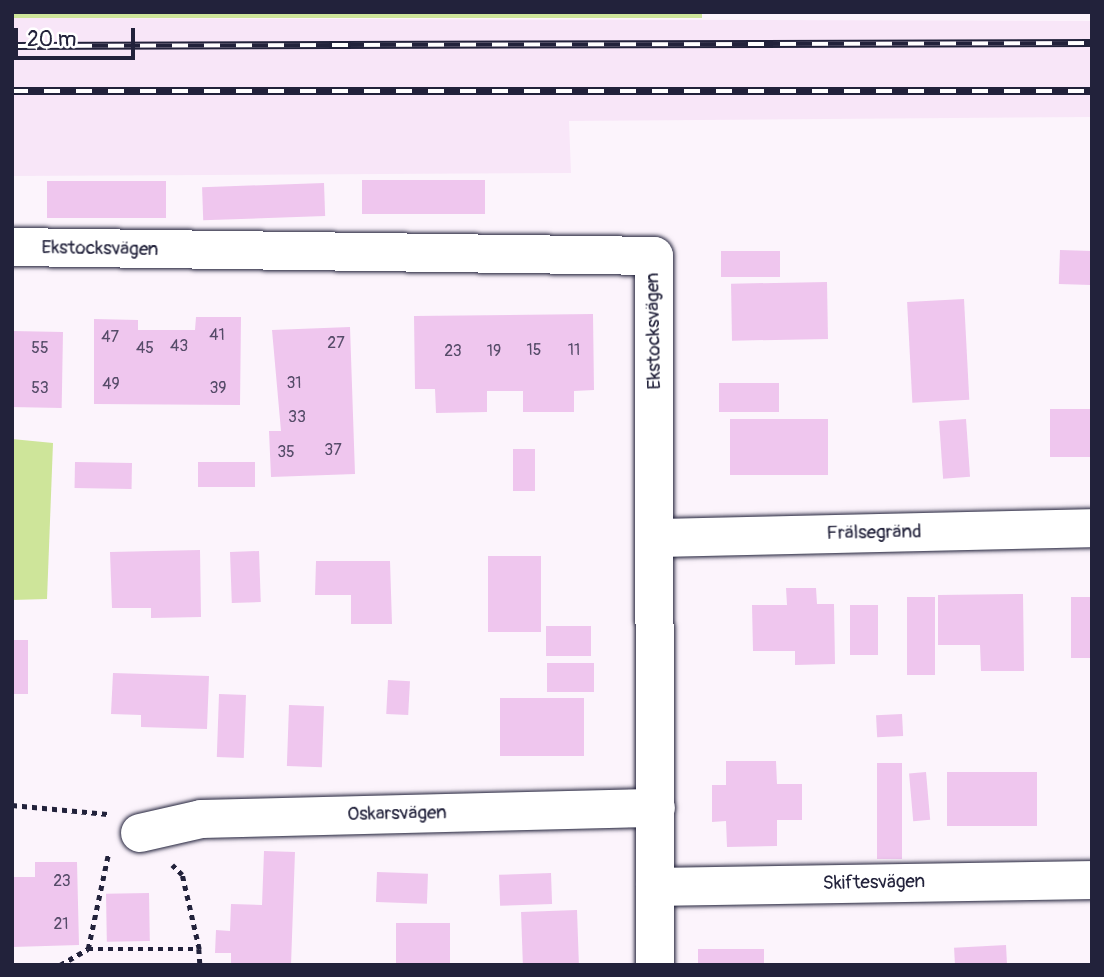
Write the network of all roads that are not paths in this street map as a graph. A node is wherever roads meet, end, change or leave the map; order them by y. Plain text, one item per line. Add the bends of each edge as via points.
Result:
1 (12, 247) edge
2 (1092, 528) edge
3 (656, 538) junction
4 (656, 808) junction
5 (140, 833) road end
6 (1092, 880) edge
7 (655, 887) junction
8 (655, 965) edge

1 - 3 street, Ekstocksvägen via 654,256
2 - 3 street, Frälsegränd
3 - 4 street, Ekstocksvägen
4 - 5 street, Oskarsvägen via 201,819
4 - 7 street, Ekstocksvägen
6 - 7 street, Skiftesvägen
7 - 8 street, Ekstocksvägen

